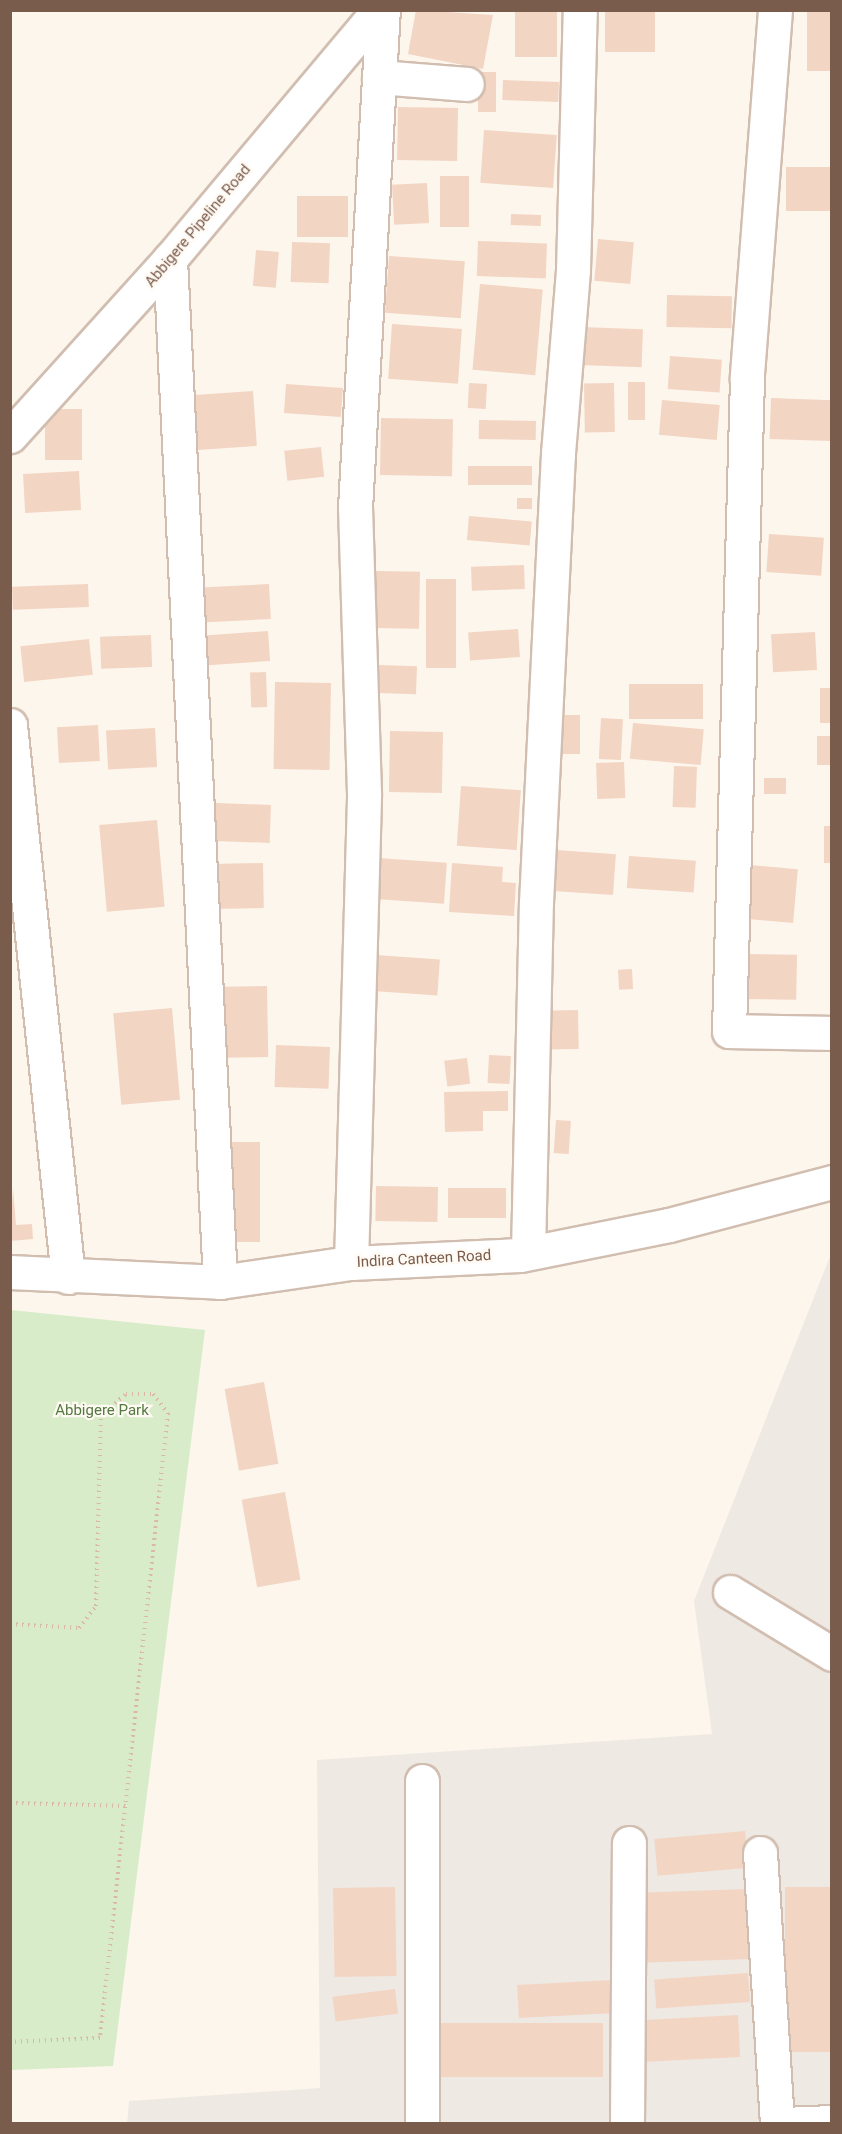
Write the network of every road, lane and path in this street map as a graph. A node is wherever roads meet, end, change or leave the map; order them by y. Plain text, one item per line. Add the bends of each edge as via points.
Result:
1 (381, 10) edge
2 (580, 10) edge
3 (775, 10) edge
4 (379, 77) junction
5 (467, 84) dead end
6 (170, 260) junction
7 (10, 436) edge
8 (10, 724) edge
9 (831, 1033) edge
10 (831, 1182) edge
11 (528, 1252) junction
12 (351, 1263) junction
13 (10, 1272) edge
14 (68, 1277) junction
15 (220, 1282) junction
16 (730, 1592) dead end
17 (10, 1624) edge
18 (831, 1654) edge
19 (422, 1781) dead end
20 (10, 1803) edge
21 (126, 1806) junction
22 (629, 1843) dead end
23 (760, 1853) dead end
24 (10, 2042) edge
25 (831, 2122) edge
26 (422, 2124) edge
27 (627, 2124) edge
28 (777, 2124) edge
29 (783, 2124) edge

1 - 4 street
1 - 6 street, Abbigere Pipeline Road
2 - 11 street via 573,270 557,465 536,891
3 - 9 street via 747,378 729,1031
4 - 5 street
4 - 12 street via 355,508 364,793
6 - 7 street, Abbigere Pipeline Road
6 - 15 street
8 - 14 street
10 - 11 street, Indira Canteen Road via 669,1225
11 - 12 street, Indira Canteen Road
12 - 15 street, Indira Canteen Road
13 - 14 street, Indira Canteen Road
14 - 15 street, Indira Canteen Road
16 - 18 street
17 - 21 path via 80,1628 96,1606 101,1415 126,1394 153,1394 168,1413
19 - 26 street
20 - 21 path
21 - 24 path via 100,2038
22 - 27 street
23 - 28 street
25 - 29 street

